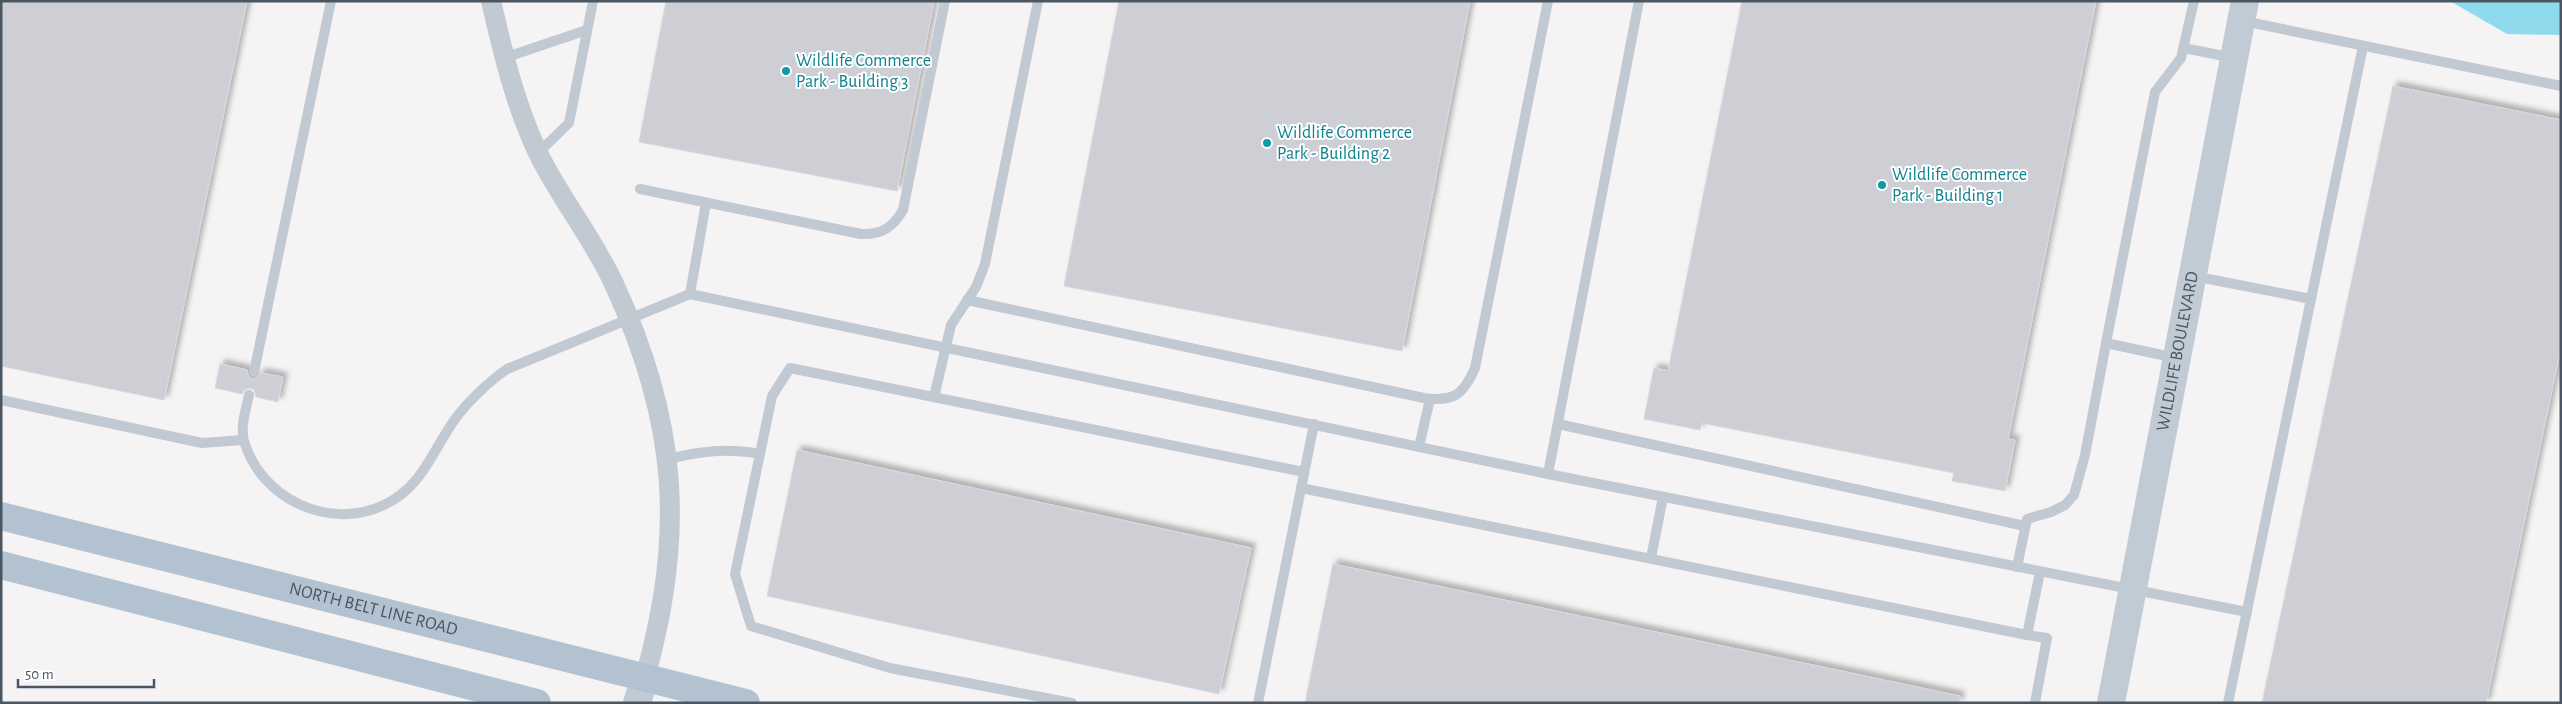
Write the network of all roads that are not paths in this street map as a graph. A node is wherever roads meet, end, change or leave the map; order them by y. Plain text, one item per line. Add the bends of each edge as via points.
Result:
1 (331, 1) edge
2 (491, 1) edge
3 (593, 1) edge
4 (944, 1) edge
5 (1038, 1) edge
6 (1548, 1) edge
7 (1639, 1) edge
8 (2194, 1) edge
9 (2243, 11) edge
10 (587, 30) junction
11 (2364, 46) junction
12 (2184, 48) junction
13 (504, 58) junction
14 (2234, 58) junction
15 (2561, 86) edge
16 (538, 153) junction
17 (640, 189) dead end
18 (706, 203) junction
19 (2192, 276) junction
20 (690, 294) junction
21 (2311, 299) junction
22 (967, 300) junction
23 (629, 320) junction
24 (2106, 344) junction
25 (946, 346) junction
26 (2177, 358) junction
27 (254, 372) dead end
28 (249, 396) dead end
29 (934, 397) junction
30 (1430, 399) junction
31 (1, 400) edge
32 (1314, 424) junction
33 (1558, 424) junction
34 (243, 440) junction
35 (1419, 447) junction
36 (760, 454) junction
37 (668, 459) junction
38 (1304, 472) junction
39 (1548, 474) junction
40 (1301, 488) junction
41 (1663, 497) junction
42 (1, 516) edge
43 (2025, 526) junction
44 (1651, 558) junction
45 (1, 565) edge
46 (2016, 567) junction
47 (2040, 572) junction
48 (2133, 589) junction
49 (2246, 612) junction
50 (2028, 634) junction
51 (645, 677) junction
52 (538, 703) edge
53 (637, 703) edge
54 (746, 703) edge
55 (1072, 703) edge
56 (1258, 703) edge
57 (2035, 703) edge
58 (2111, 703) edge
59 (2228, 703) edge

1 - 27 lane
2 - 13 street
3 - 10 lane
4 - 18 lane via 903,210 889,228 861,234
5 - 22 lane via 984,264 976,287
6 - 30 lane via 1475,368 1467,386 1456,396
7 - 33 lane
8 - 12 lane
9 - 11 lane
9 - 14 street, WILDLIFE BOULEVARD
10 - 13 lane
10 - 16 lane via 569,123
11 - 15 lane
11 - 21 lane
12 - 14 lane
12 - 24 lane via 2177,64 2155,92
13 - 16 street via 514,95
14 - 19 street, WILDLIFE BOULEVARD
16 - 23 street via 613,282
17 - 18 lane
18 - 20 lane
19 - 21 lane
19 - 26 street, WILDLIFE BOULEVARD
20 - 23 lane
20 - 25 lane
21 - 49 lane
22 - 25 lane via 951,324
22 - 30 lane
23 - 34 lane via 524,362 496,377 452,423 411,488 369,511 331,514 294,503 262,475
23 - 37 street via 649,370
24 - 26 lane
24 - 43 lane via 2074,495 2065,505 2051,512 2027,518
25 - 29 lane
25 - 32 lane
26 - 48 street, WILDLIFE BOULEVARD
28 - 34 lane
29 - 36 lane via 790,368 772,396
29 - 38 lane
30 - 35 lane
31 - 34 lane via 202,442
32 - 35 lane
32 - 38 lane
33 - 39 lane
33 - 43 lane
35 - 39 lane
36 - 37 lane via 733,449 710,450
36 - 55 lane via 735,574 751,626 890,668
37 - 51 street via 669,556 657,632
38 - 40 lane
39 - 41 lane
40 - 44 lane
40 - 56 lane
41 - 44 lane
41 - 46 lane
42 - 51 main road, NORTH BELT LINE ROAD
43 - 46 lane
44 - 50 lane
45 - 52 main road
46 - 47 lane
47 - 48 lane
47 - 50 lane
48 - 49 lane
48 - 58 street, WILDLIFE BOULEVARD
49 - 59 lane
50 - 57 lane via 2047,638
51 - 53 street
51 - 54 main road, NORTH BELT LINE ROAD

